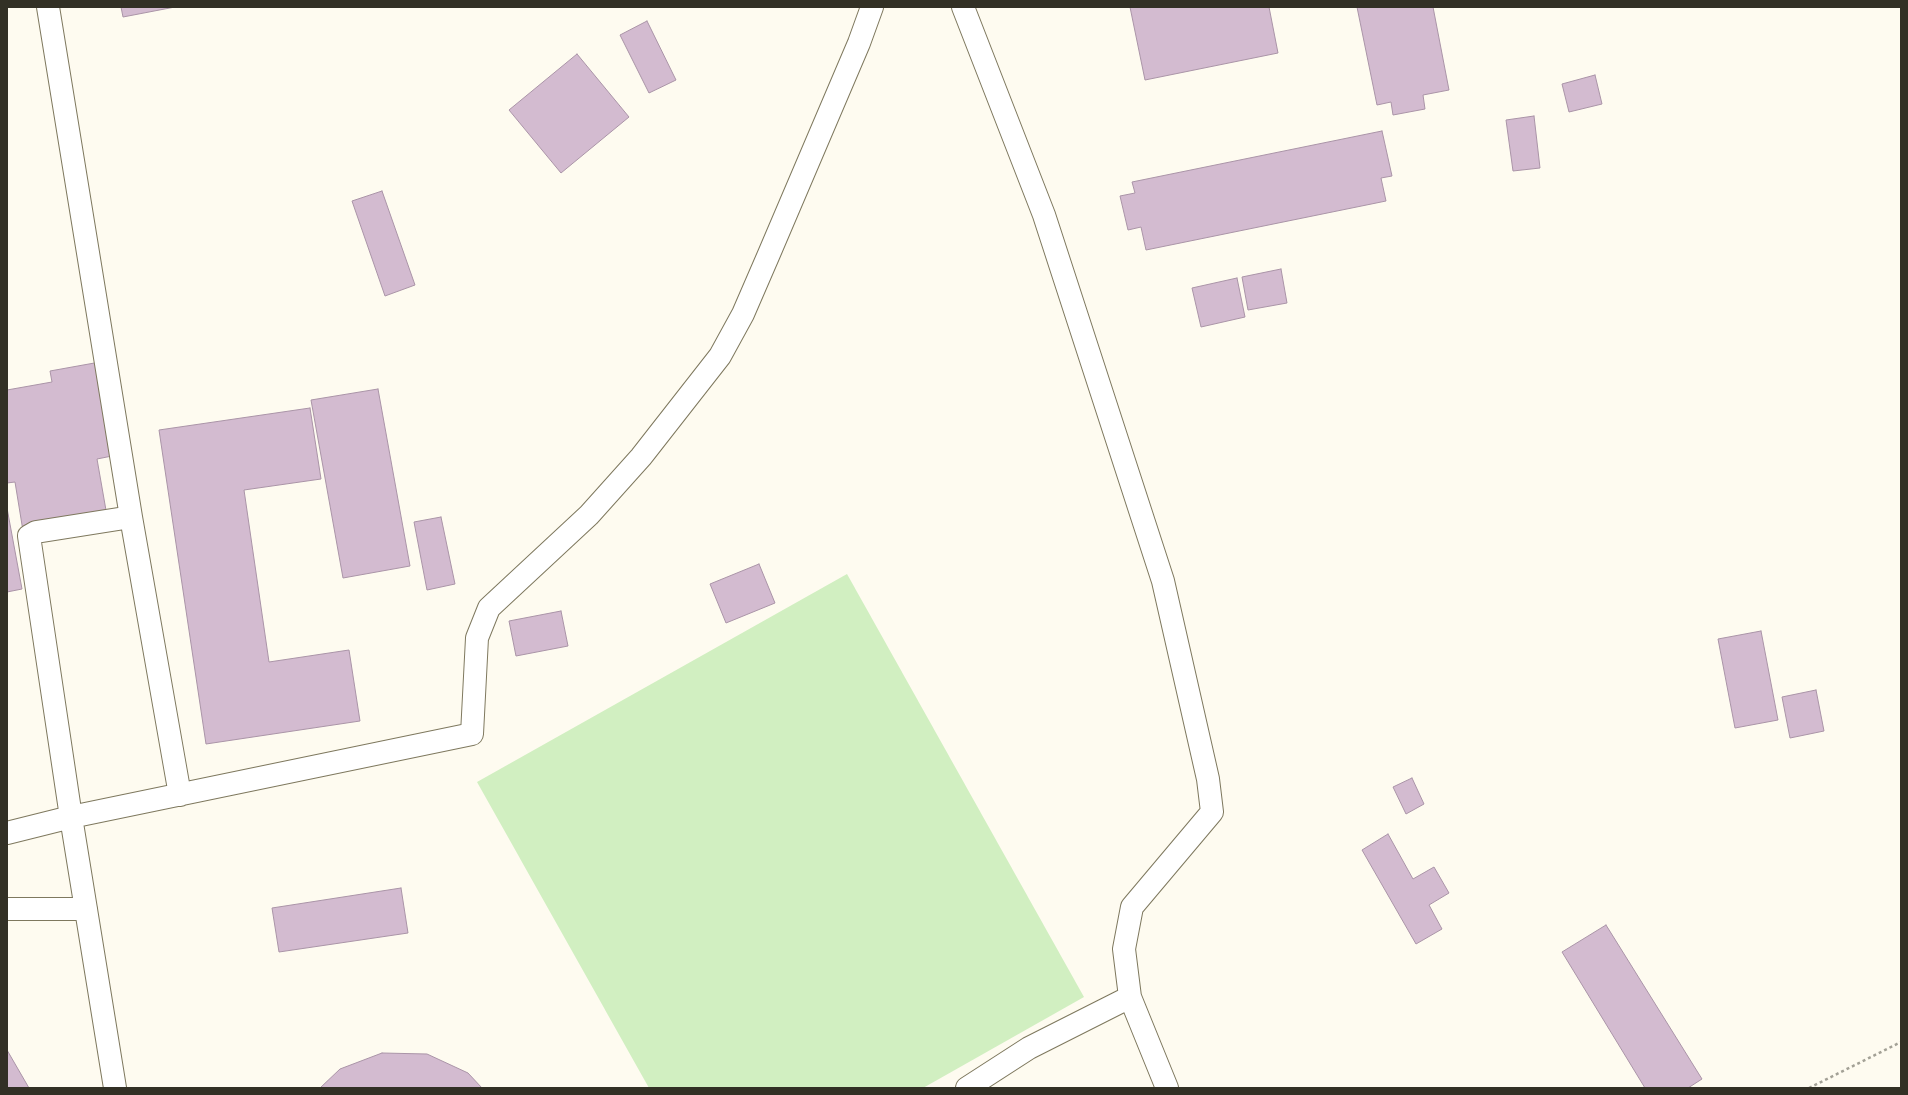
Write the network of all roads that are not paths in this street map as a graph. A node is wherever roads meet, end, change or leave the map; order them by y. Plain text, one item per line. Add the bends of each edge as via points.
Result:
1 (48, 7) edge
2 (872, 7) edge
3 (963, 7) edge
4 (131, 517) junction
5 (180, 795) junction
6 (71, 817) junction
7 (7, 833) edge
8 (7, 909) edge
9 (86, 909) junction
10 (1130, 997) junction
11 (115, 1088) edge
12 (967, 1088) edge
13 (1167, 1088) edge

1 - 4 street
2 - 5 street via 770,254 743,314 720,356 641,457 589,515 489,608 477,638 472,734
3 - 10 street via 1044,215 1163,581 1208,779 1212,812 1132,907 1124,949
4 - 5 street
4 - 6 street via 36,532 29,536
5 - 6 street
6 - 7 street
6 - 9 street
8 - 9 street
9 - 11 street
10 - 12 street via 1029,1048
10 - 13 street

